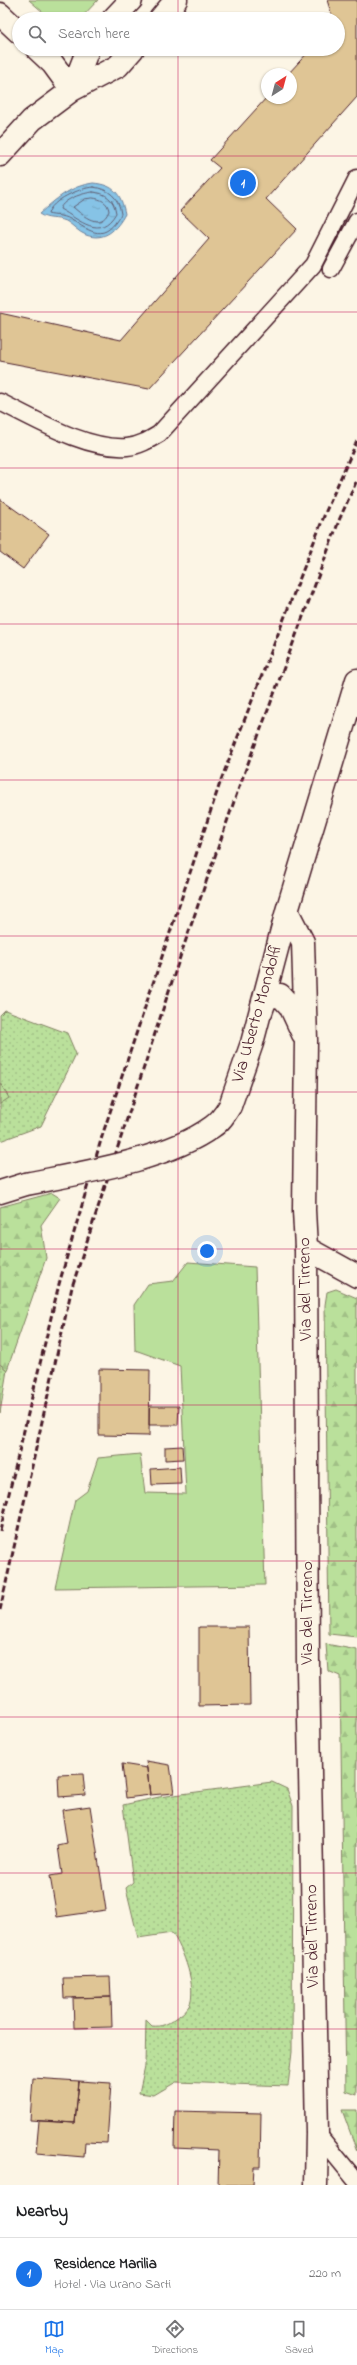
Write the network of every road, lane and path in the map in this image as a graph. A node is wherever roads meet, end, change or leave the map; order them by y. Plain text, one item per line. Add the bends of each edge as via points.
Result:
1 (130, 0) edge
2 (176, 0) edge
3 (119, 12) edge
4 (166, 12) edge
5 (0, 14) edge
6 (12, 25) edge
7 (44, 56) edge
8 (85, 56) edge
9 (127, 56) edge
10 (72, 90) junction
11 (0, 155) edge
12 (357, 178) edge
13 (339, 213) junction
14 (357, 221) edge
15 (331, 269) dead end
16 (0, 402) edge
17 (357, 680) edge
18 (287, 911) junction
19 (306, 1040) junction
20 (252, 1043) junction
21 (0, 1192) edge
22 (306, 1248) junction
23 (357, 1276) edge
24 (317, 2134) junction
25 (357, 2182) edge
26 (316, 2185) edge

1 - 3 street
2 - 4 street
5 - 6 street
7 - 10 street
8 - 10 street
9 - 10 street via 118,66
10 - 11 street via 32,120
12 - 13 lane
13 - 14 lane
13 - 16 lane via 313,265 159,434 146,442 129,447 107,447 82,439
14 - 15 lane
17 - 18 street, Via Uberto Mondolfi
18 - 19 street, Via del Tirreno via 303,942
18 - 20 street, Via Uberto Mondolfi
19 - 20 street, Via del Tirreno via 290,1006 280,995 266,998
19 - 22 street, Via del Tirreno
20 - 21 street, Via Uberto Mondolfi, bridge via 230,1106 214,1126 166,1149 110,1166
22 - 23 street
22 - 24 street, Via del Tirreno via 308,1661
24 - 25 lane
24 - 26 street, Via del Tirreno

